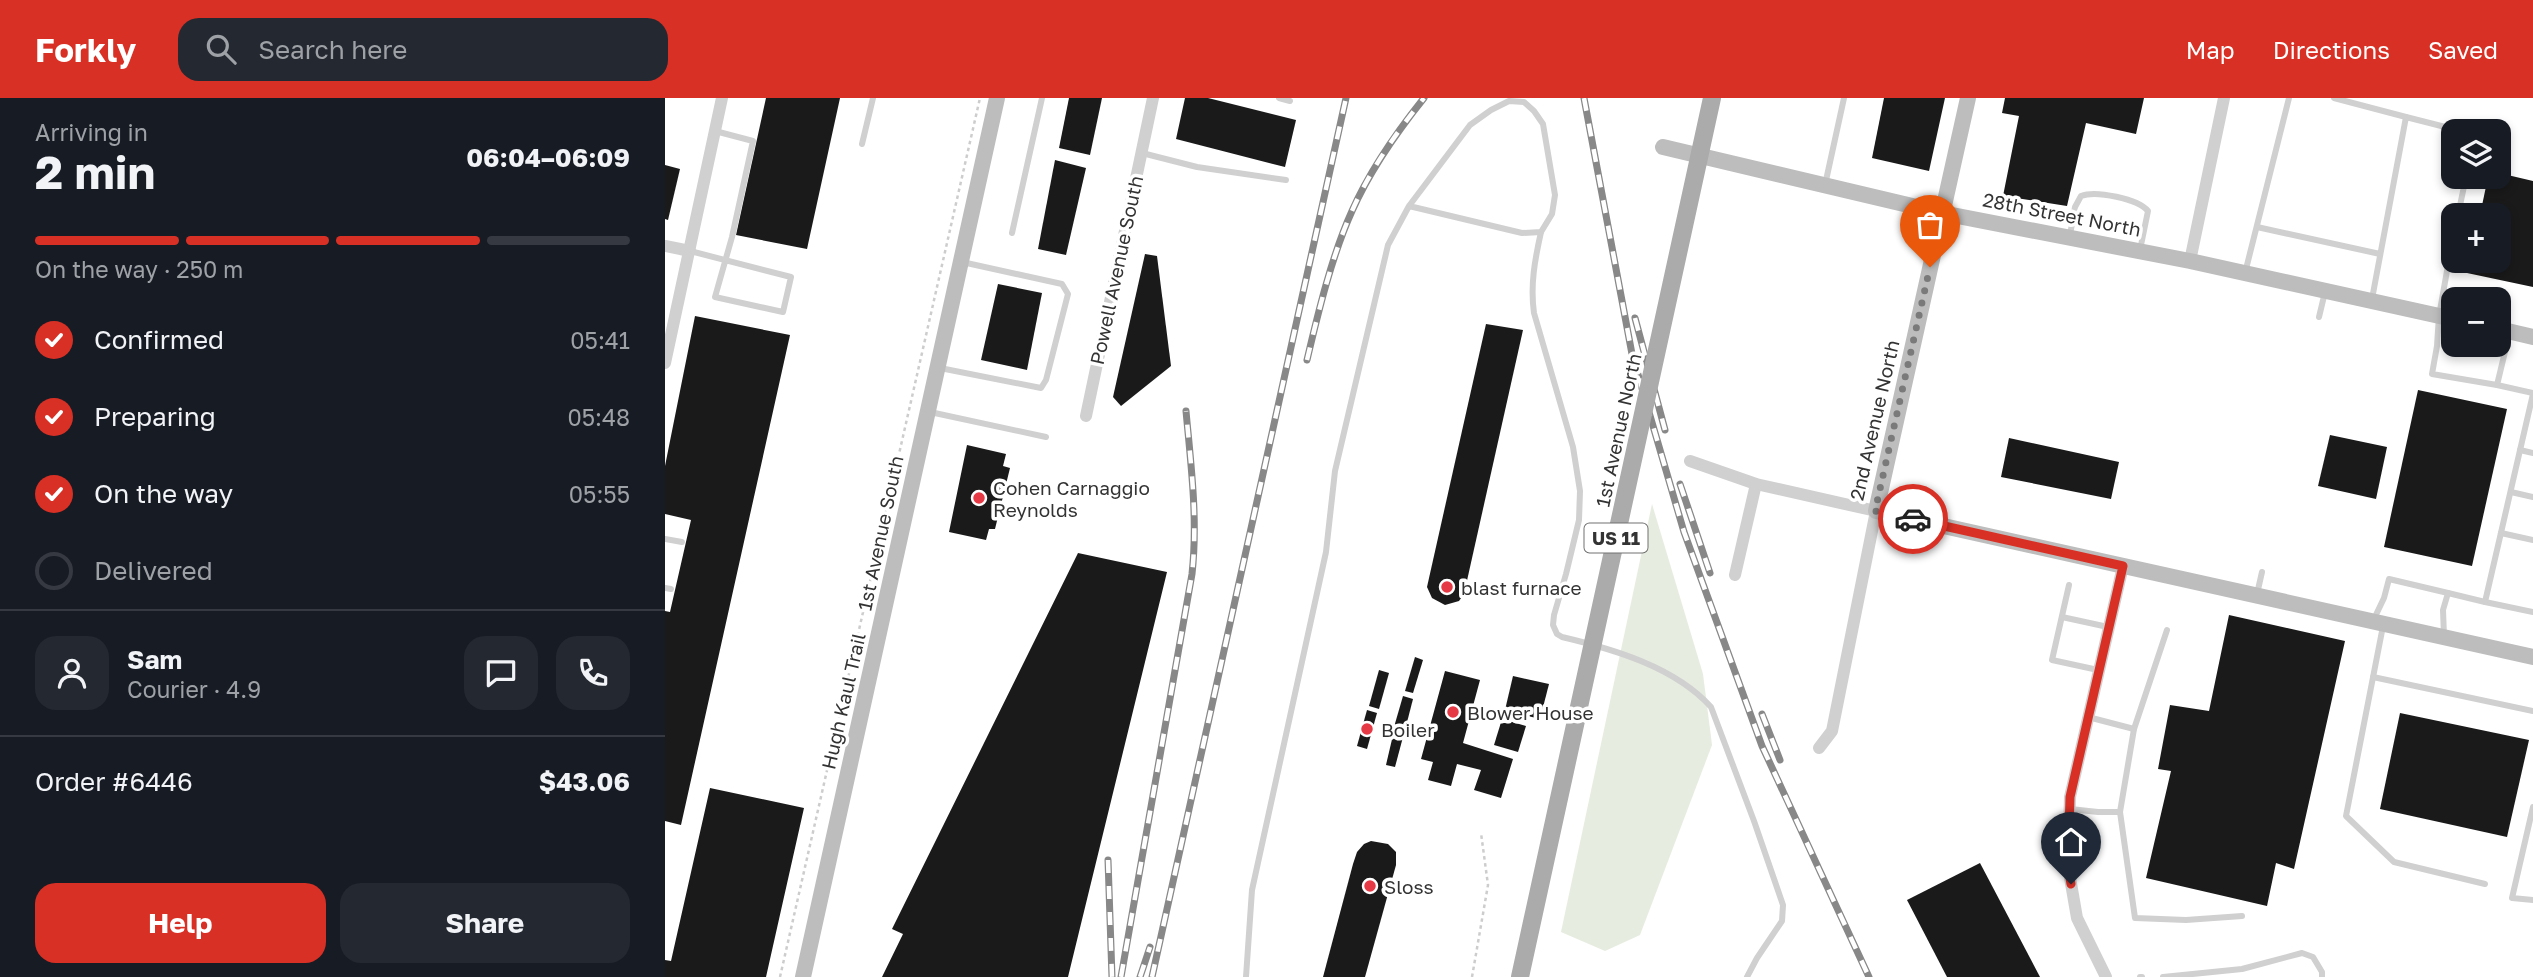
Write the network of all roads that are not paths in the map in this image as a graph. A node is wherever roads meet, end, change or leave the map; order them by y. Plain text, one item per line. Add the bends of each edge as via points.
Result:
1 (722, 98) edge
2 (873, 98) edge
3 (997, 98) edge
4 (1042, 98) edge
5 (1153, 98) edge
6 (1279, 98) edge
7 (1712, 98) edge
8 (1844, 98) edge
9 (1968, 98) edge
10 (2224, 98) edge
11 (2289, 98) edge
12 (2334, 98) edge
13 (1290, 101) dead end
14 (2406, 117) junction
15 (2441, 126) edge
16 (715, 131) junction
17 (862, 144) dead end
18 (1663, 147) dead end
19 (1140, 152) junction
20 (1286, 180) dead end
21 (1825, 186) junction
22 (1409, 206) junction
23 (1942, 212) junction
24 (2257, 227) junction
25 (1541, 232) junction
26 (1012, 233) dead end
27 (2069, 237) junction
28 (665, 246) edge
29 (690, 251) junction
30 (2140, 251) junction
31 (2380, 254) junction
32 (723, 261) junction
33 (2190, 261) junction
34 (960, 262) junction
35 (2245, 273) junction
36 (2325, 290) junction
37 (2372, 299) junction
38 (2441, 316) edge
39 (2319, 317) dead end
40 (2511, 332) edge
41 (2441, 333) edge
42 (2533, 337) edge
43 (2501, 357) edge
44 (665, 363) edge
45 (937, 368) junction
46 (2497, 385) junction
47 (2533, 393) edge
48 (928, 412) junction
49 (1086, 416) dead end
50 (1046, 437) dead end
51 (2521, 450) junction
52 (2533, 453) edge
53 (1691, 461) dead end
54 (1756, 484) junction
55 (2511, 492) junction
56 (2533, 498) edge
57 (1875, 511) junction
58 (2501, 533) junction
59 (665, 539) edge
60 (2533, 540) edge
61 (682, 542) dead end
62 (2123, 566) junction
63 (2262, 572) dead end
64 (1735, 575) dead end
65 (2069, 585) dead end
66 (2448, 593) junction
67 (2256, 596) junction
68 (2485, 602) junction
69 (2533, 612) edge
70 (2062, 617) junction
71 (2378, 623) junction
72 (2108, 627) junction
73 (2167, 630) dead end
74 (2444, 637) junction
75 (2533, 657) edge
76 (2098, 670) junction
77 (2373, 677) junction
78 (2533, 711) edge
79 (2088, 717) junction
80 (2134, 729) junction
81 (1819, 748) dead end
82 (2533, 807) edge
83 (2070, 809) junction
84 (2120, 811) junction
85 (2485, 884) dead end
86 (2533, 900) edge
87 (2242, 916) dead end
88 (803, 977) edge
89 (1246, 977) edge
90 (1520, 977) edge
91 (1747, 977) edge
92 (2106, 977) edge
93 (2163, 977) edge
94 (2322, 977) edge

1 - 16 street
2 - 17 lane
3 - 34 street, 1st Avenue South
4 - 26 lane
5 - 19 street, Powell Avenue South
6 - 13 lane
7 - 90 main road, 1st Avenue North / US 11, bridge
8 - 21 lane
9 - 23 street, 2nd Avenue North
10 - 33 street
11 - 24 lane
12 - 14 lane
14 - 15 lane
14 - 31 lane
16 - 29 street
16 - 32 lane via 753,141
18 - 21 street, 28th Street North
19 - 20 lane via 1198,167
19 - 49 street, Powell Avenue South
21 - 23 street, 28th Street North
22 - 25 lane via 1522,233
22 - 25 lane via 1470,125 1509,101 1524,102 1543,124 1555,195 1552,214
22 - 89 lane via 1388,245 1335,471 1326,552 1252,890
23 - 27 street, 28th Street North
23 - 57 street, 2nd Avenue North
24 - 31 lane
24 - 35 lane
25 - 91 lane via 1531,296 1573,447 1580,491 1579,520 1553,625 1562,637 1618,653 1685,684 1711,707 1783,905 1782,920
27 - 30 street, 28th Street North
27 - 30 lane via 2075,207 2081,196 2090,192 2142,204 2148,211
28 - 29 street
29 - 32 lane
29 - 44 street
30 - 33 street, 28th Street North
31 - 37 lane
32 - 32 lane via 791,277 783,312 715,297
33 - 35 street, 28th Street North
34 - 45 street, 1st Avenue South
34 - 45 lane via 1062,285 1068,294 1041,388
35 - 36 street, 28th Street North
36 - 37 street, 28th Street North
36 - 39 lane
37 - 38 street, 28th Street North
40 - 42 street
41 - 46 lane via 2432,374
43 - 46 lane
45 - 48 street, 1st Avenue South
46 - 47 lane
47 - 51 lane
48 - 50 lane
48 - 88 street, 1st Avenue South
51 - 52 lane
51 - 55 lane
53 - 54 street
54 - 57 street
54 - 64 street
55 - 56 lane
55 - 58 lane
57 - 62 street
57 - 81 street, 2nd Avenue North via 1832,731
58 - 60 lane
58 - 68 lane
59 - 61 lane
62 - 67 street
62 - 72 street
63 - 67 lane
65 - 70 lane
66 - 68 lane
66 - 71 lane via 2389,579
66 - 74 lane
67 - 71 street
68 - 69 lane
70 - 72 lane
70 - 76 lane via 2052,660
71 - 74 street
71 - 77 lane
72 - 76 street
73 - 80 lane
74 - 75 street
76 - 79 street
77 - 78 lane
77 - 85 lane via 2346,816 2394,862
79 - 80 lane
79 - 83 street
80 - 84 lane
82 - 86 lane via 2512,898
83 - 84 lane
83 - 92 street via 2068,866 2077,918
84 - 87 lane via 2135,918
93 - 94 lane via 2242,969 2302,953 2313,957

